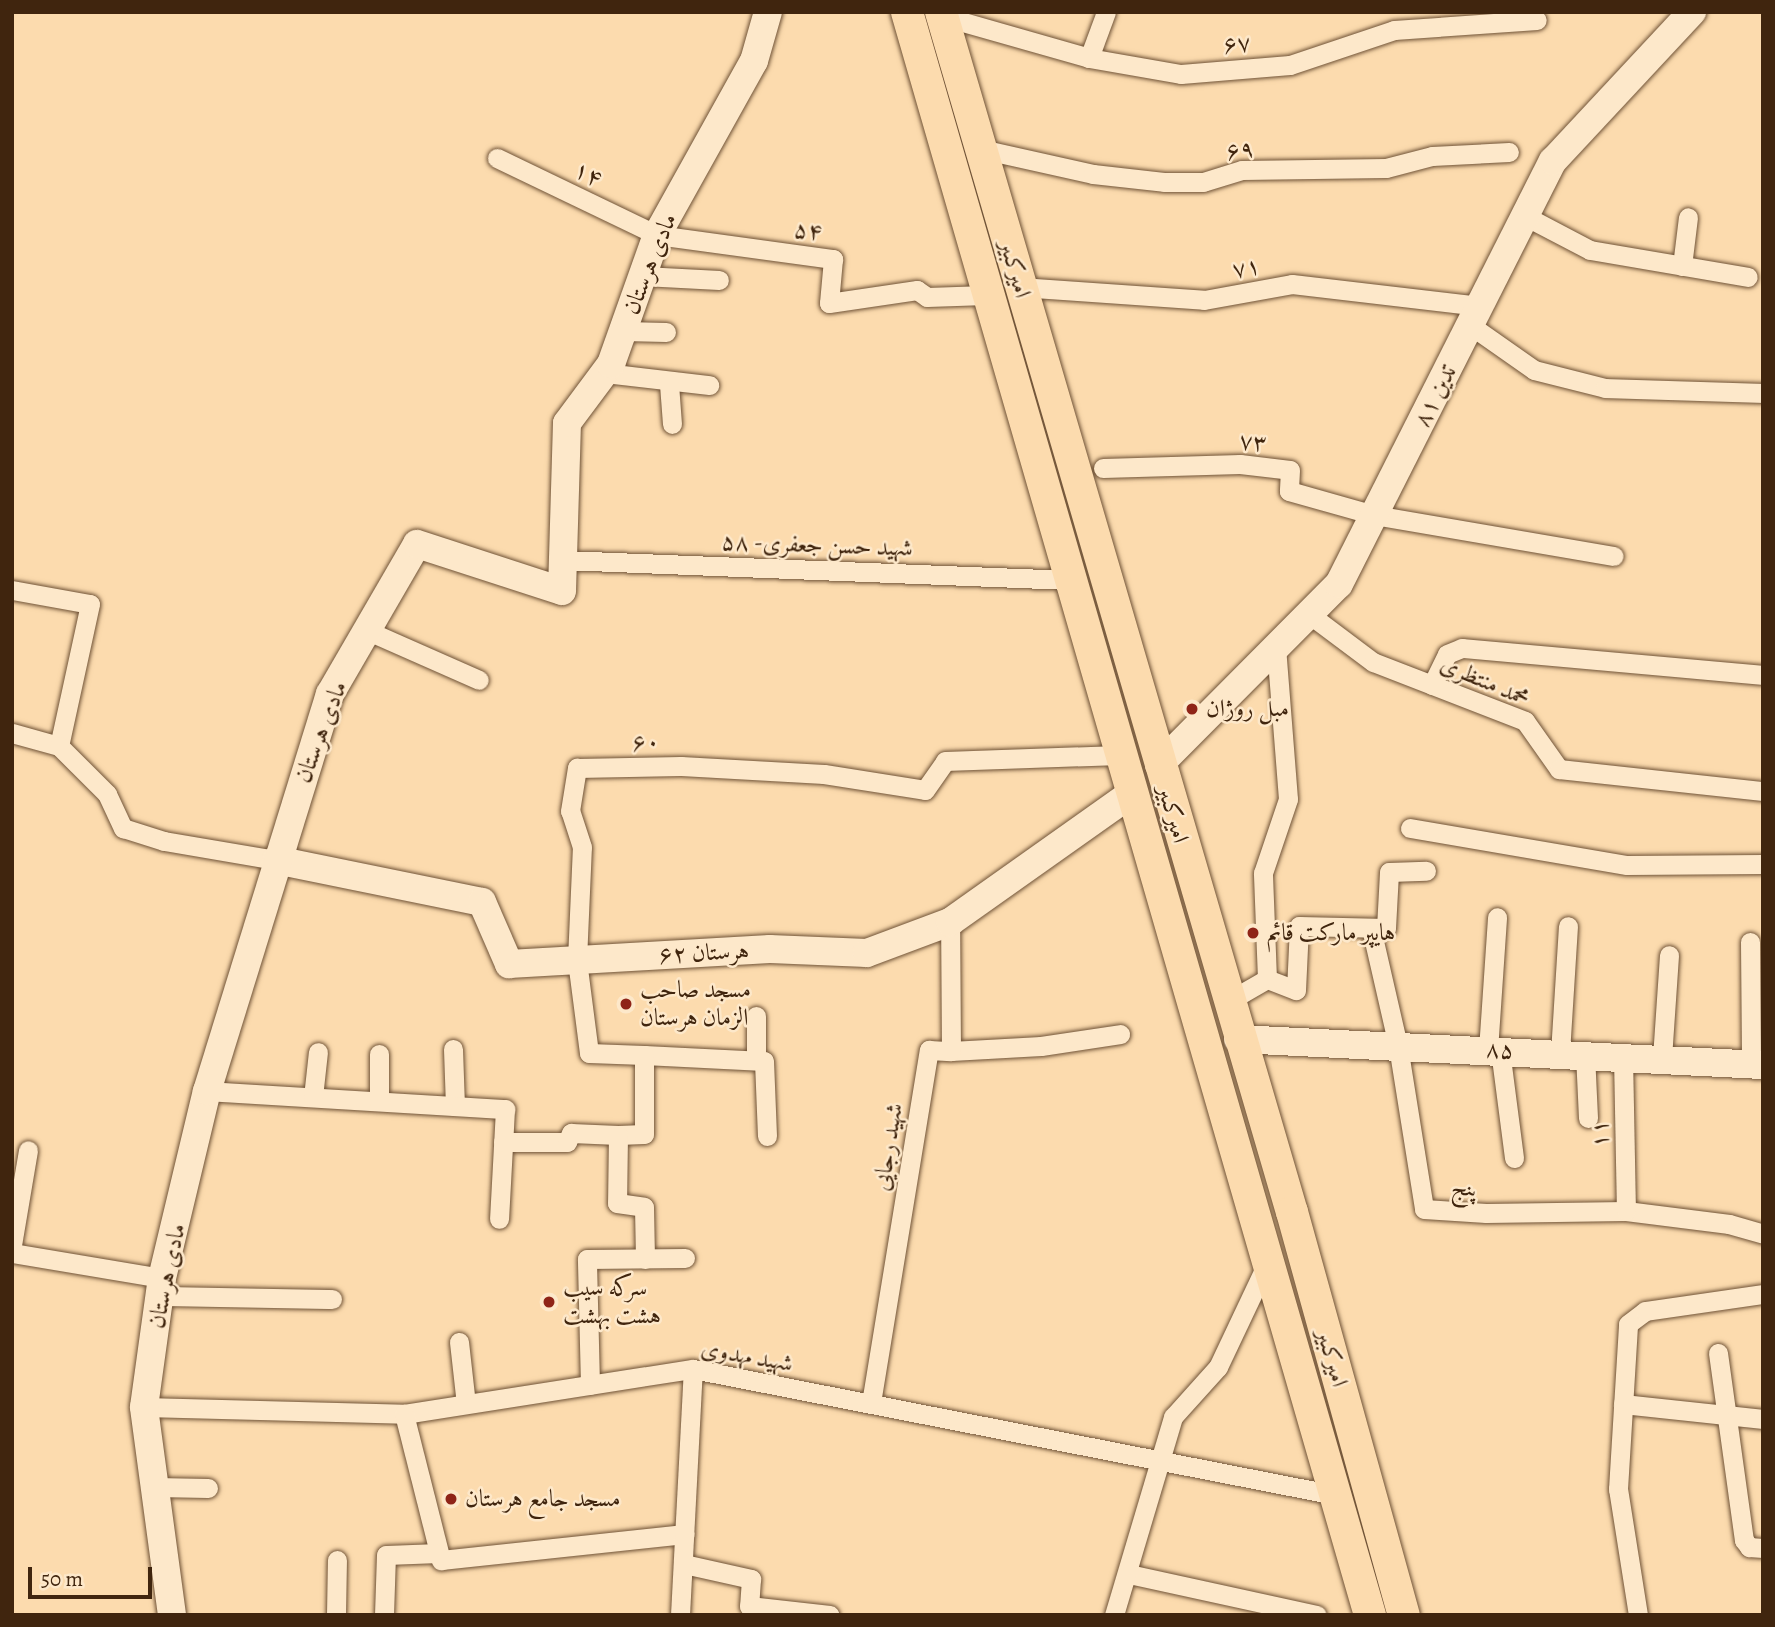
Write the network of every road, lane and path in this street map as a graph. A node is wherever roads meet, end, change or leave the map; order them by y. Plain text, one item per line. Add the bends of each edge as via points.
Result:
1 (768, 12) edge
2 (907, 12) edge
3 (1105, 12) edge
4 (1692, 12) edge
5 (942, 14) edge
6 (1537, 20) dead end
7 (1089, 58) junction
8 (981, 149) junction
9 (1509, 152) dead end
10 (497, 158) dead end
11 (1525, 216) junction
12 (1688, 217) dead end
13 (657, 235) junction
14 (1682, 267) junction
15 (643, 275) junction
16 (1748, 277) dead end
17 (719, 280) dead end
18 (1020, 287) junction
19 (986, 295) junction
20 (1475, 316) junction
21 (623, 331) junction
22 (666, 332) dead end
23 (605, 373) junction
24 (669, 384) junction
25 (709, 386) dead end
26 (1763, 393) edge
27 (672, 424) dead end
28 (1103, 468) dead end
29 (1374, 515) junction
30 (1614, 556) dead end
31 (563, 560) junction
32 (1070, 580) junction
33 (12, 590) edge
34 (1309, 614) junction
35 (368, 631) junction
36 (1276, 648) junction
37 (1763, 675) edge
38 (479, 680) dead end
39 (1432, 685) junction
40 (12, 733) edge
41 (59, 746) junction
42 (1121, 754) junction
43 (1158, 765) junction
44 (1763, 791) edge
45 (1132, 793) junction
46 (1410, 828) dead end
47 (276, 860) junction
48 (1763, 864) edge
49 (1426, 871) dead end
50 (1497, 917) dead end
51 (950, 922) junction
52 (1568, 926) dead end
53 (1371, 928) junction
54 (1750, 942) dead end
55 (1669, 955) dead end
56 (577, 960) junction
57 (1267, 979) junction
58 (1227, 1002) junction
59 (756, 1016) dead end
60 (1119, 1034) dead end
61 (1238, 1039) junction
62 (1398, 1046) junction
63 (453, 1049) dead end
64 (1494, 1050) junction
65 (951, 1051) junction
66 (318, 1052) dead end
67 (379, 1054) dead end
68 (1573, 1054) junction
69 (644, 1055) junction
70 (1623, 1056) junction
71 (1662, 1059) junction
72 (756, 1060) junction
73 (1757, 1065) edge
74 (206, 1091) junction
75 (313, 1097) junction
76 (379, 1101) junction
77 (455, 1106) junction
78 (1588, 1118) dead end
79 (618, 1135) junction
80 (766, 1136) dead end
81 (503, 1142) junction
82 (28, 1150) dead end
83 (1514, 1158) dead end
84 (1279, 1171) junction
85 (1247, 1180) junction
86 (1626, 1211) junction
87 (1292, 1212) junction
88 (499, 1219) dead end
89 (1259, 1219) junction
90 (1763, 1234) edge
91 (12, 1245) edge
92 (12, 1253) edge
93 (685, 1258) dead end
94 (1269, 1258) junction
95 (645, 1259) junction
96 (161, 1287) junction
97 (1763, 1294) edge
98 (332, 1299) dead end
99 (458, 1342) dead end
100 (1718, 1353) dead end
101 (693, 1369) junction
102 (590, 1385) junction
103 (871, 1403) junction
104 (466, 1404) junction
105 (1623, 1404) junction
106 (144, 1407) junction
107 (404, 1414) junction
108 (1724, 1415) junction
109 (1763, 1419) edge
110 (1161, 1464) junction
111 (155, 1487) junction
112 (208, 1488) dead end
113 (1335, 1495) junction
114 (685, 1534) junction
115 (1763, 1548) edge
116 (439, 1553) junction
117 (337, 1560) dead end
118 (684, 1564) junction
119 (1129, 1574) junction
120 (1266, 1611) edge
121 (172, 1615) edge
122 (336, 1615) edge
123 (384, 1615) edge
124 (680, 1615) edge
125 (829, 1615) edge
126 (1114, 1615) edge
127 (1317, 1615) edge
128 (1370, 1615) edge
129 (1405, 1615) edge
130 (1637, 1615) edge

1 - 13 street, مادی هرستان via 754,61
2 - 19 main road, امیرکبیر
3 - 7 street
4 - 11 street, تدین ۸۱ via 1553,161
5 - 7 street, ۶۷
5 - 8 main road, امیرکبیر
6 - 7 street, ۶۷ via 1394,30 1276,66 1181,74
8 - 9 street, ۶۹ via 1093,174 1177,182 1203,182 1242,170 1386,168 1432,156
8 - 18 main road, امیرکبیر
10 - 13 street, ۱۴
11 - 14 street via 1590,250
11 - 20 street, تدین ۸۱
12 - 14 street
13 - 15 street, مادی هرستان
13 - 19 street, ۵۴ via 833,259 829,303 917,290 927,297
14 - 16 street
15 - 17 street
15 - 21 street, مادی هرستان
18 - 20 street, ۷۱ via 1204,300 1292,284
18 - 43 main road, امیرکبیر
19 - 32 main road, امیرکبیر
20 - 26 street, ۷۱ via 1534,370 1605,388
20 - 29 street, تدین ۸۱
21 - 22 street
21 - 23 street, مادی هرستان
23 - 24 street
23 - 31 street, مادی هرستان via 567,423
24 - 25 street
24 - 27 street
28 - 29 street, ۷۳ via 1240,464 1290,470 1290,491
29 - 30 street
29 - 34 street, تدین ۸۱ via 1339,584
31 - 32 street, شهید حسن جعفری- ۵۸
31 - 35 street, مادی هرستان via 562,591 417,544
32 - 42 main road, امیرکبیر
33 - 41 street via 90,604
34 - 36 street, تدین ۸۱
34 - 39 street, محمد منتظری via 1373,662
35 - 38 street
35 - 47 street, مادی هرستان via 330,694
36 - 43 street, تدین ۸۱
36 - 57 street via 1288,799 1263,873
37 - 39 street via 1462,648 1447,654
39 - 44 street, محمد منتظری via 1525,721 1559,769
40 - 41 street
41 - 47 street via 107,793 123,828 164,841
42 - 45 main road, امیرکبیر
42 - 56 street, ۶۰ via 946,761 925,790 811,773 681,766 577,768 570,811 582,848
43 - 58 main road, امیرکبیر
45 - 51 street, هرستان ۶۲
45 - 85 main road, امیرکبیر
46 - 48 street via 1627,865
47 - 56 street, هرستان ۶۲ via 482,901 509,964
47 - 74 street, مادی هرستان
49 - 53 street via 1389,872 1386,928
50 - 64 street
51 - 56 street, هرستان ۶۲ via 867,953 770,949
51 - 65 street
52 - 68 street
53 - 57 street via 1298,926 1296,990
53 - 62 street
54 - 73 street
55 - 71 street
56 - 69 street, ۶۰ via 589,1053
57 - 58 street
58 - 61 main road, امیرکبیر
59 - 72 street
60 - 65 street via 1041,1046
61 - 62 street, ۸۵
61 - 84 main road, امیرکبیر
62 - 64 street, ۸۵
62 - 86 street, پنج via 1424,1209
63 - 77 street
64 - 68 street, ۸۵
64 - 83 street
65 - 103 street, شهید رجایی via 929,1049
66 - 75 street
67 - 76 street
68 - 70 street, ۸۵
68 - 78 street
69 - 72 street
69 - 79 street via 644,1134
70 - 71 street, ۸۵
70 - 86 street, ۱۱
71 - 73 street, ۸۵
72 - 80 street via 764,1061
74 - 75 street
74 - 96 street, مادی هرستان
75 - 76 street
76 - 77 street
77 - 81 street via 505,1109
79 - 81 street via 571,1133 567,1142
79 - 95 street via 617,1203 644,1207
81 - 88 street
82 - 91 street
84 - 85 main road
84 - 87 main road, امیرکبیر
85 - 89 main road, امیرکبیر
86 - 90 street via 1729,1224
87 - 89 main road
87 - 129 main road, امیرکبیر
89 - 94 main road, امیرکبیر
92 - 96 street
93 - 95 street
94 - 110 street via 1218,1367 1173,1417
94 - 113 main road, امیرکبیر
95 - 102 street via 587,1259
96 - 98 street
96 - 106 street, مادی هرستان
97 - 105 street via 1636,1314 1628,1324
99 - 104 street
100 - 108 street
101 - 102 street, شهید مهدوی
101 - 103 street, شهید مهدوی
101 - 114 street
102 - 104 street, شهید مهدوی
103 - 110 street, شهید مهدوی
104 - 107 street, شهید مهدوی
105 - 108 street
105 - 130 street via 1618,1489
106 - 107 street, شهید مهدوی
106 - 111 street, مادی هرستان
107 - 116 street
108 - 109 street
108 - 115 street via 1744,1540 1749,1547
110 - 113 street, شهید مهدوی
110 - 119 street
111 - 112 street
111 - 121 street, مادی هرستان
113 - 128 main road, امیرکبیر
114 - 116 street via 441,1560
114 - 118 street
116 - 123 street via 386,1555
117 - 122 street
118 - 124 street
118 - 125 street via 751,1580 749,1606
119 - 120 street
119 - 126 street
120 - 127 street

